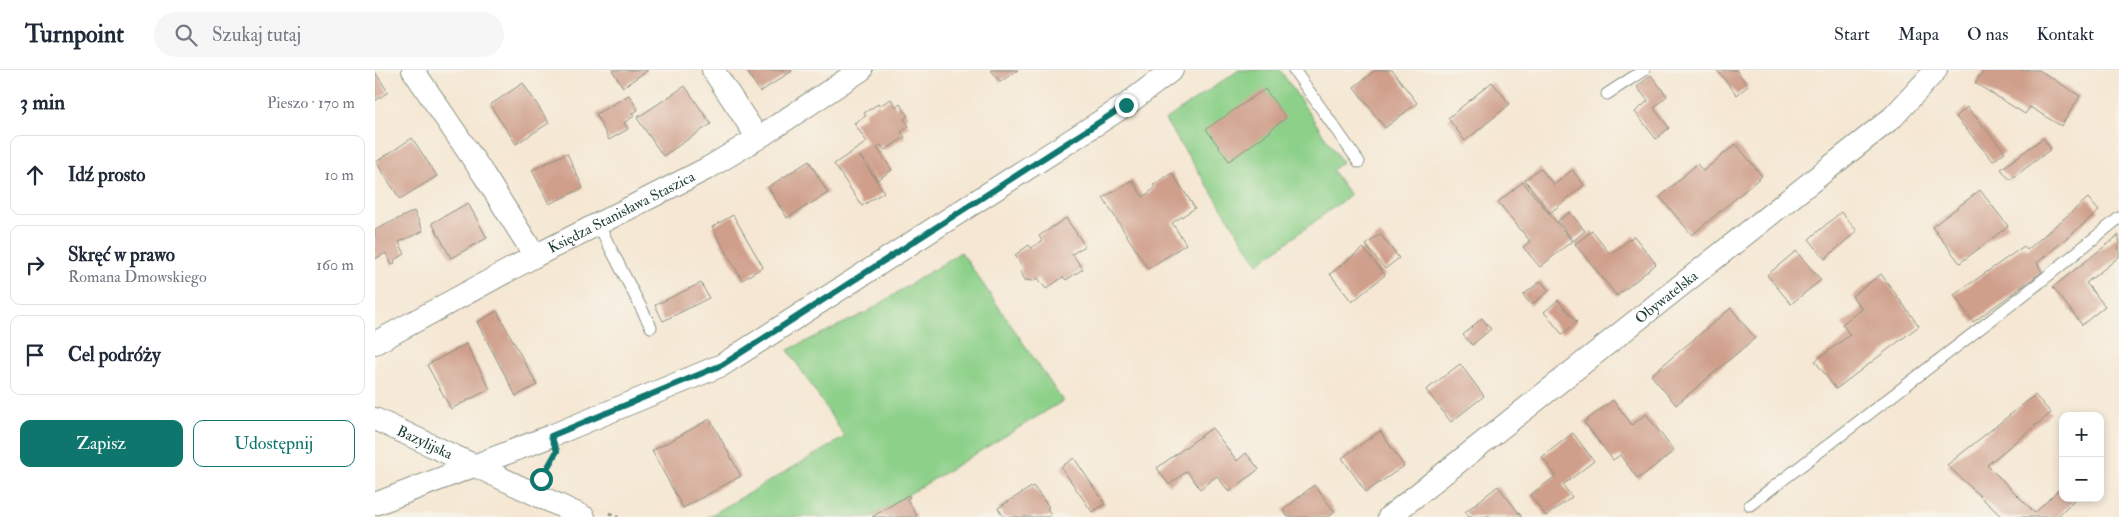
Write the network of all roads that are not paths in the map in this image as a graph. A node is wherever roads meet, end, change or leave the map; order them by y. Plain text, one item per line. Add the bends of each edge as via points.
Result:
1 (413, 70) edge
2 (713, 70) edge
3 (861, 70) edge
4 (1172, 70) edge
5 (1294, 70) edge
6 (1644, 70) edge
7 (1936, 70) edge
8 (1607, 94) dead end
9 (759, 138) junction
10 (1359, 162) dead end
11 (2119, 218) edge
12 (598, 224) junction
13 (535, 256) junction
14 (651, 327) dead end
15 (375, 343) edge
16 (375, 418) edge
17 (476, 465) junction
18 (375, 504) edge
19 (1750, 504) dead end
20 (592, 513) edge
21 (1389, 517) edge

1 - 13 street
2 - 9 street
3 - 9 street, Księdza Stanisława Staszica
4 - 17 street via 1126,105 722,365
5 - 10 lane
6 - 8 lane
7 - 21 street, Obywatelska via 1893,117
9 - 12 street, Księdza Stanisława Staszica
11 - 19 lane
12 - 13 street, Księdza Stanisława Staszica
12 - 14 lane
13 - 15 street, Księdza Stanisława Staszica
16 - 17 street, Bazylijska
17 - 18 street, Bazylijska
17 - 20 street, Bazylijska

